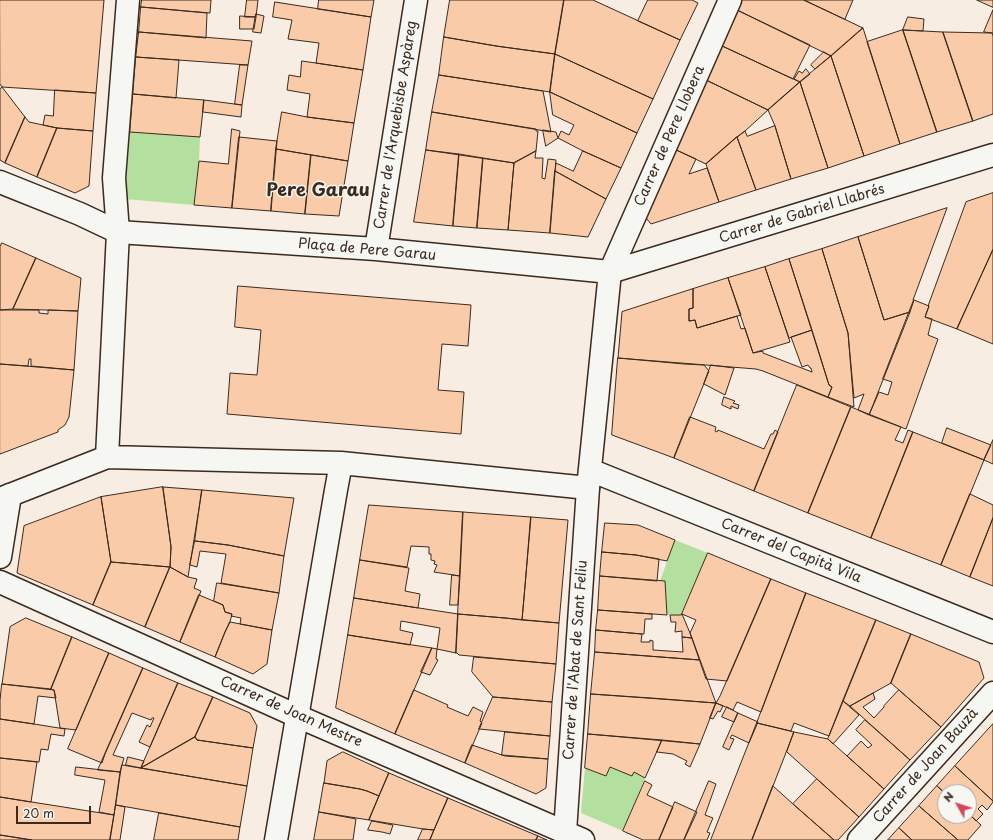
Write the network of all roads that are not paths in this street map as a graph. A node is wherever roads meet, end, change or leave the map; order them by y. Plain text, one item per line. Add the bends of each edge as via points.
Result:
1 (128, 0) edge
2 (416, 0) edge
3 (730, 0) edge
4 (993, 155) edge
5 (0, 182) edge
6 (118, 232) junction
7 (376, 249) junction
8 (610, 272) junction
9 (107, 457) junction
10 (341, 463) junction
11 (589, 479) junction
12 (5, 497) edge
13 (0, 557) edge
14 (0, 582) edge
15 (993, 632) edge
16 (993, 693) edge
17 (297, 716) junction
18 (574, 836) edge
19 (276, 840) edge
20 (859, 840) edge

1 - 6 street via 114,178
2 - 7 street, Carrer de l'Arquebisbe Aspàreg
3 - 8 street, Carrer de Pere Llobera
4 - 8 street, Carrer de Gabriel Llabrés
5 - 6 street
6 - 7 street, Plaça de Pere Garau
6 - 9 street
7 - 8 street, Plaça de Pere Garau
8 - 11 street
9 - 10 street
9 - 12 street
10 - 11 street
10 - 17 street
11 - 15 street, Carrer del Capità Vila
11 - 18 street, Carrer de l'Abat de Sant Feliu
12 - 13 street
14 - 17 street, Carrer de Joan Mestre
16 - 20 street, Carrer de Joan Bauzà
17 - 18 street, Carrer de Joan Mestre
17 - 19 street

